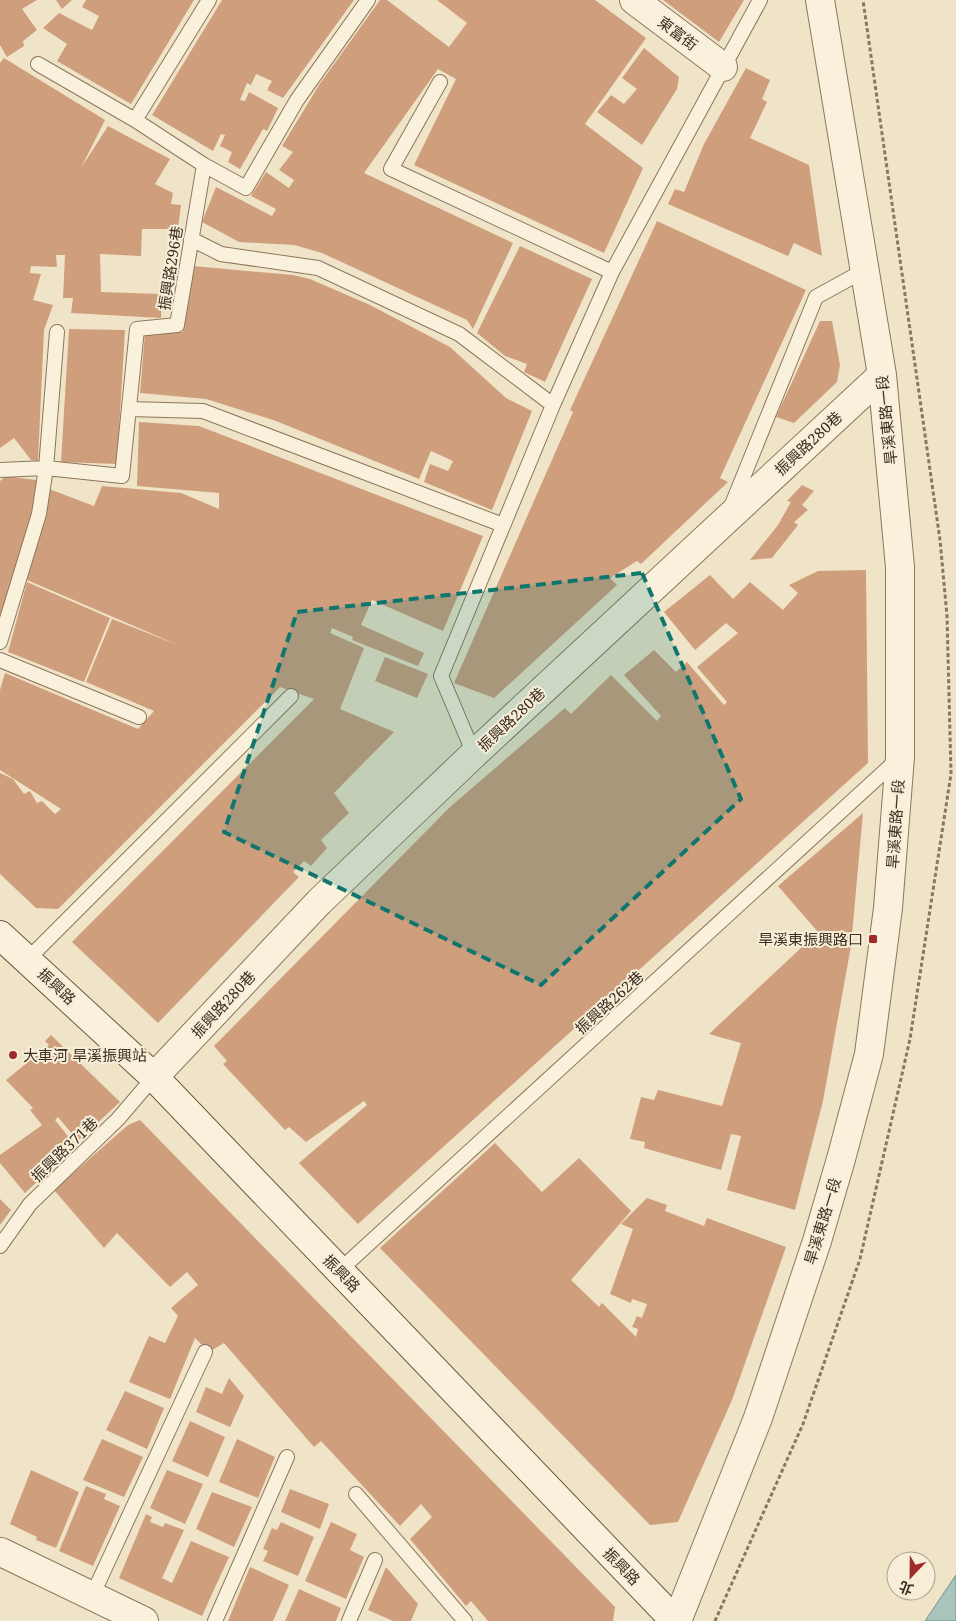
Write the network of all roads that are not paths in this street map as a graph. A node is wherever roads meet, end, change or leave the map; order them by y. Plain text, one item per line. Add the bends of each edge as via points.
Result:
1 (209, 0) edge
2 (368, 0) edge
3 (634, 0) edge
4 (760, 0) edge
5 (820, 0) edge
6 (38, 64) dead end
7 (723, 67) junction
8 (440, 82) dead end
9 (135, 120) junction
10 (204, 165) junction
11 (190, 239) junction
12 (865, 270) junction
13 (612, 272) junction
14 (57, 332) dead end
15 (882, 375) junction
16 (553, 405) junction
17 (129, 409) junction
18 (46, 468) junction
19 (0, 470) edge
20 (725, 520) junction
21 (503, 525) junction
22 (0, 642) edge
23 (0, 660) edge
24 (291, 696) dead end
25 (139, 717) dead end
26 (474, 754) junction
27 (900, 758) junction
28 (0, 935) edge
29 (28, 959) junction
30 (154, 1077) junction
31 (0, 1246) edge
32 (340, 1270) junction
33 (205, 1352) dead end
34 (287, 1457) dead end
35 (356, 1494) dead end
36 (1, 1552) edge
37 (375, 1560) dead end
38 (92, 1596) junction
39 (144, 1621) edge
40 (214, 1621) edge
41 (349, 1621) edge
42 (465, 1621) edge
43 (676, 1621) edge

1 - 9 lane
2 - 10 lane via 297,100 246,188
3 - 7 street, 東富街
4 - 7 lane
5 - 12 street, 旱溪東路一段
6 - 9 lane
7 - 13 lane
8 - 13 lane via 392,169
9 - 10 lane
10 - 11 lane, 振興路296巷
11 - 16 lane via 221,254 318,268 459,334
11 - 17 lane, 振興路296巷 via 177,325 137,328
12 - 15 street, 旱溪東路一段
12 - 20 lane via 816,297
13 - 16 lane
14 - 18 lane
15 - 20 street, 振興路280巷
15 - 27 street, 旱溪東路一段 via 900,567
16 - 21 lane
17 - 18 lane, 振興路296巷 via 122,476
17 - 21 lane via 203,411
18 - 19 lane
18 - 22 lane via 39,514
20 - 26 street, 振興路280巷
21 - 26 lane via 441,676
23 - 25 lane
24 - 29 lane
26 - 30 street, 振興路280巷 via 319,902
27 - 32 lane, 振興路262巷
27 - 43 street, 旱溪東路一段 via 888,908 869,1054 817,1241 758,1418
28 - 29 street, 振興路
29 - 30 street, 振興路
30 - 31 lane, 振興路371巷 via 118,1119 30,1204
30 - 32 street, 振興路
32 - 43 street, 振興路
33 - 38 lane
34 - 40 lane
35 - 42 lane
36 - 38 street
37 - 41 lane
38 - 39 street

